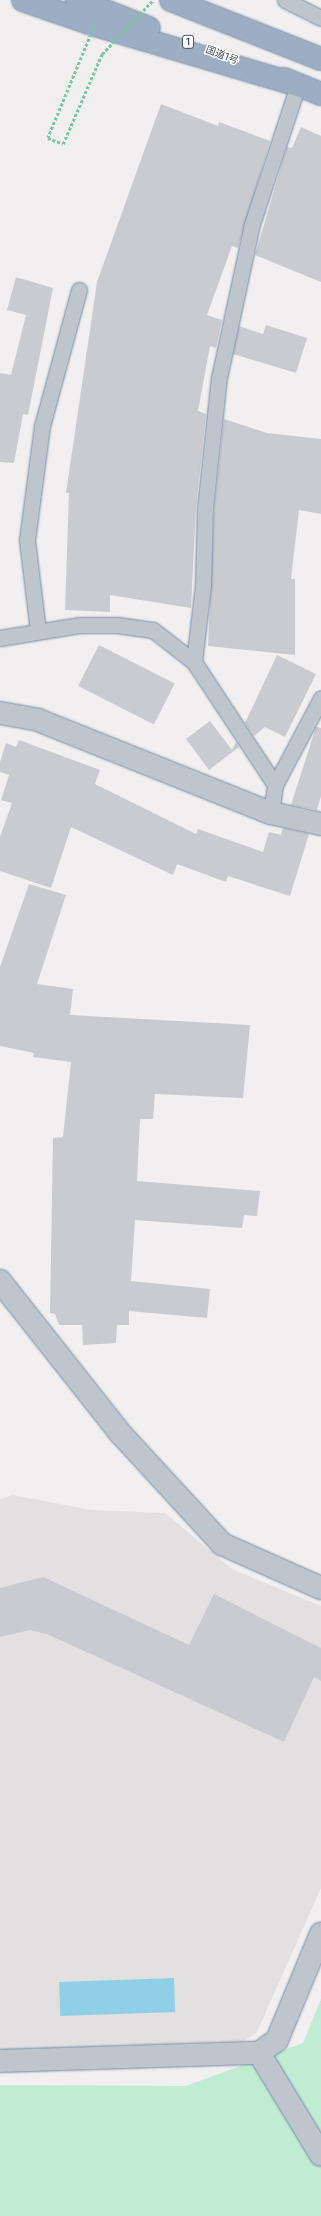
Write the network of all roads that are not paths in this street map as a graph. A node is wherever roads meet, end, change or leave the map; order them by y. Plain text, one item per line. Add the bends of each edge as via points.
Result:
1 (23, 0) edge
2 (78, 0) edge
3 (171, 0) edge
4 (198, 0) edge
5 (285, 0) edge
6 (321, 18) edge
7 (317, 57) edge
8 (298, 85) junction
9 (321, 94) edge
10 (79, 290) dead end
11 (38, 630) junction
12 (0, 638) edge
13 (194, 662) junction
14 (321, 699) edge
15 (0, 713) edge
16 (275, 785) junction
17 (271, 813) junction
18 (321, 824) edge
19 (0, 1281) edge
20 (321, 1588) edge
21 (321, 1934) edge
22 (259, 2053) junction
23 (0, 2061) edge
24 (321, 2155) edge

1 - 8 highway via 95,25
2 - 8 highway, 国道1号 / 1
3 - 7 highway
4 - 7 highway
5 - 6 lane
8 - 9 highway, 国道1号 / 1
8 - 13 lane via 252,224 219,378 205,508 203,585
10 - 11 lane via 42,426 27,540
11 - 12 lane
11 - 13 lane via 117,625 153,630
13 - 16 lane
14 - 16 lane
15 - 17 street via 38,720
16 - 17 lane
17 - 18 street
19 - 20 street via 120,1433 222,1544
21 - 22 street via 277,2040
22 - 23 street
22 - 24 street

